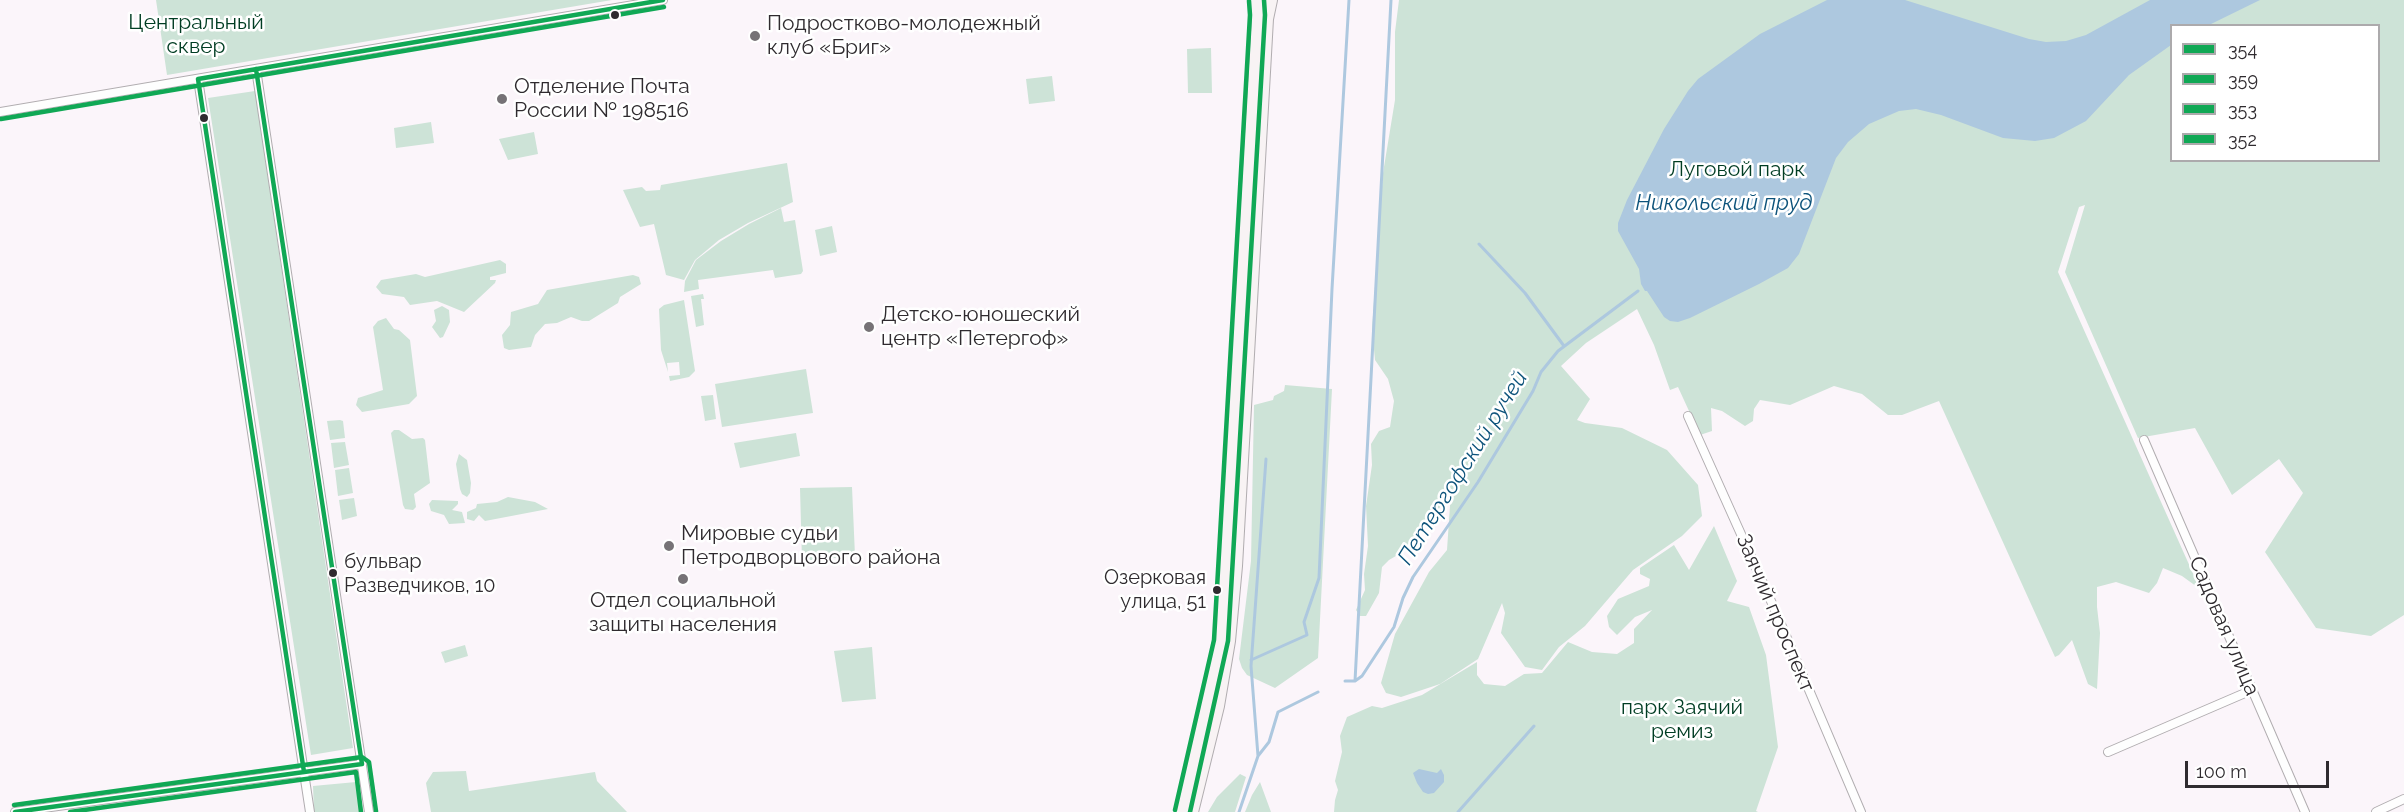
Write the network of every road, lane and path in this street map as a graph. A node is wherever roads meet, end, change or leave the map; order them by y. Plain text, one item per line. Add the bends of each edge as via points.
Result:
1 (663, 0) edge
2 (1256, 0) edge
3 (1271, 0) edge
4 (256, 69) junction
5 (198, 79) junction
6 (0, 112) edge
7 (1688, 416) dead end
8 (2144, 440) dead end
9 (2252, 690) junction
10 (2108, 752) dead end
11 (362, 764) junction
12 (303, 772) junction
13 (2404, 799) edge
14 (15, 812) edge
15 (309, 812) edge
16 (369, 812) edge
17 (1182, 812) edge
18 (1192, 812) edge
19 (1861, 812) edge
20 (2306, 812) edge
21 (2376, 812) edge

1 - 4 street
2 - 17 street via 1221,641
3 - 18 street via 1266,30 1229,648
4 - 5 street
4 - 11 street
5 - 6 street
5 - 12 street
7 - 19 street, Заячий проспект
8 - 9 street, Садовая улица
9 - 10 street
9 - 20 street, Садовая улица
11 - 12 street
11 - 16 street
12 - 14 street
12 - 15 street
13 - 21 street

